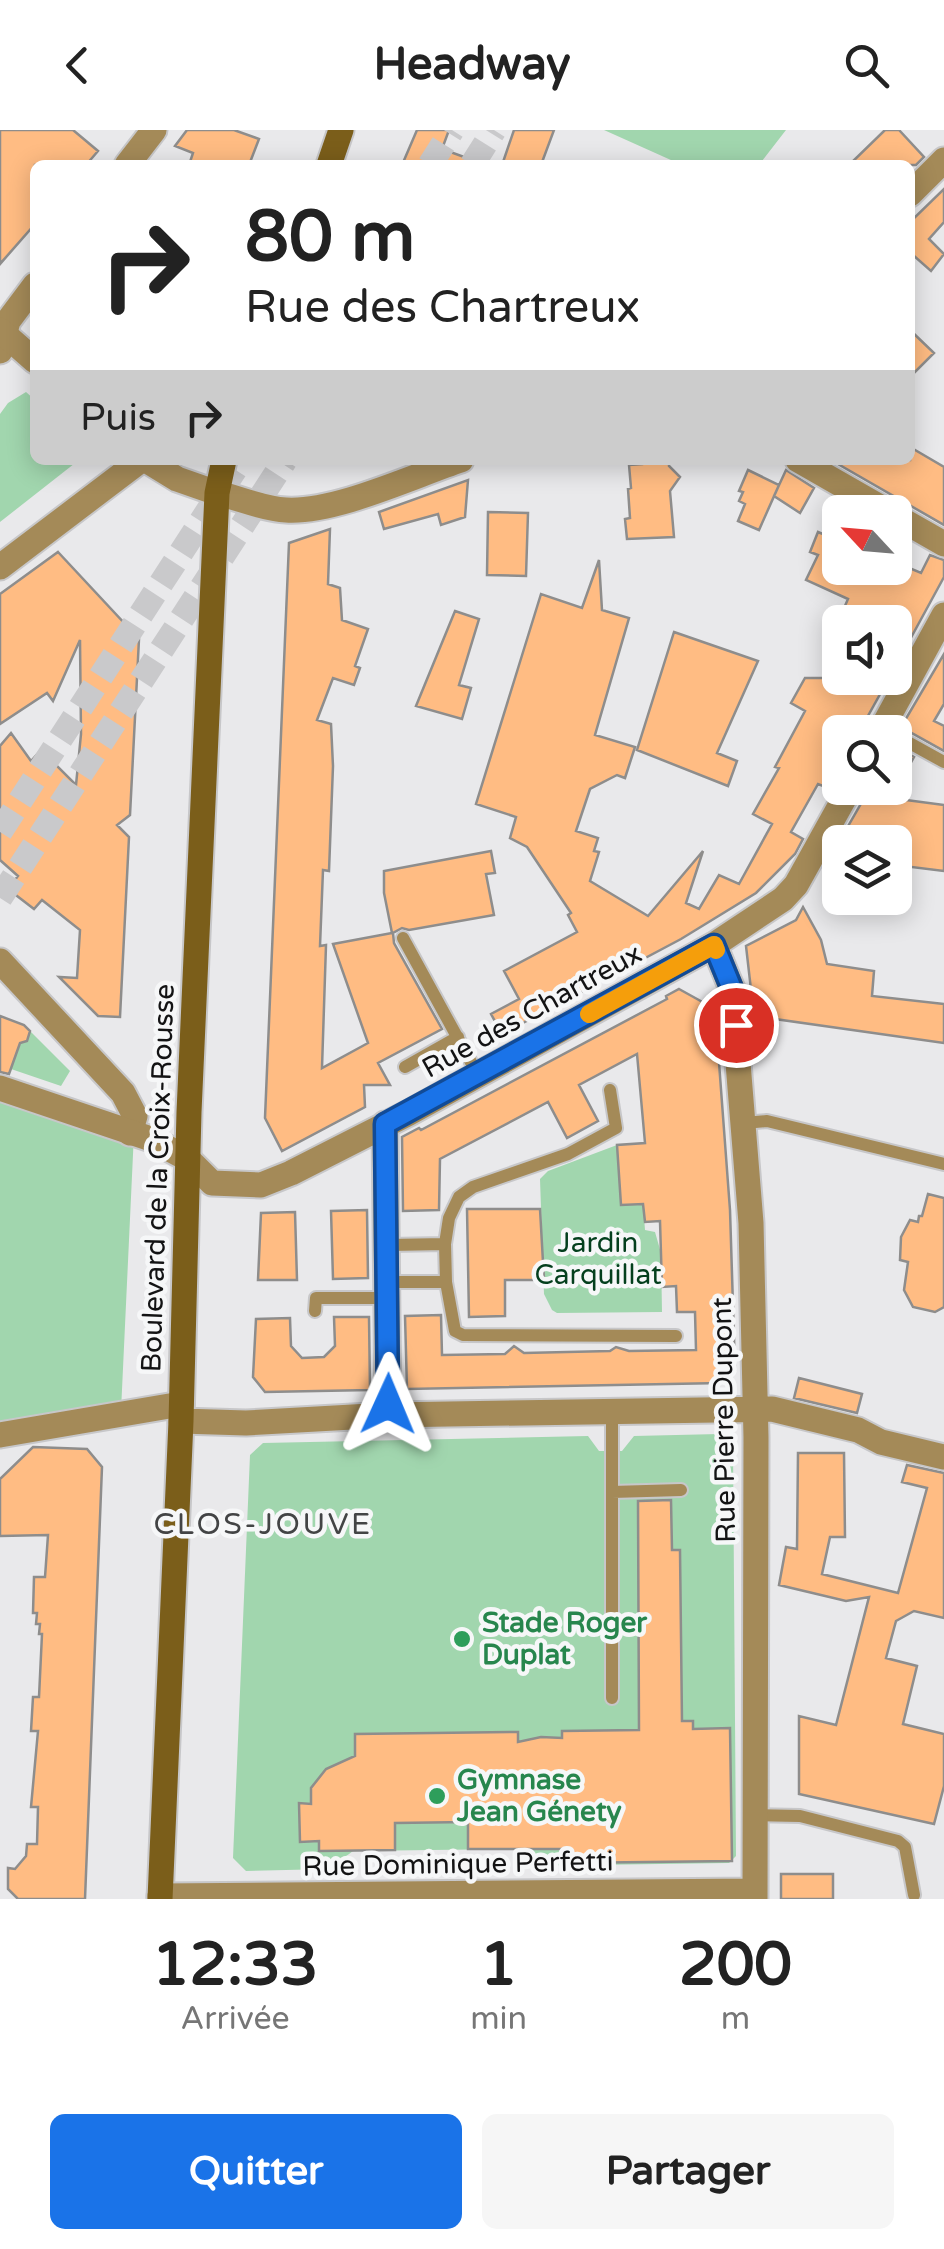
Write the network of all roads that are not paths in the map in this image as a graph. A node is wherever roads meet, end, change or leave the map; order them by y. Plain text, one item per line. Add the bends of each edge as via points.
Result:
1 (154, 130) edge
2 (341, 130) edge
3 (131, 160) edge
4 (330, 160) edge
5 (944, 160) edge
6 (915, 189) edge
7 (30, 292) edge
8 (2, 338) edge
9 (30, 358) edge
10 (137, 465) edge
11 (153, 465) edge
12 (223, 465) edge
13 (446, 465) edge
14 (807, 465) edge
15 (217, 492) junction
16 (859, 495) edge
17 (912, 526) edge
18 (944, 544) edge
19 (0, 567) edge
20 (944, 615) edge
21 (895, 715) edge
22 (912, 745) edge
23 (944, 762) edge
24 (841, 805) edge
25 (403, 938) dead end
26 (714, 945) junction
27 (0, 961) edge
28 (458, 1038) junction
29 (405, 1067) dead end
30 (478, 1074) junction
31 (0, 1088) edge
32 (610, 1090) dead end
33 (744, 1123) junction
34 (385, 1124) junction
35 (130, 1133) junction
36 (188, 1159) junction
37 (944, 1164) edge
38 (445, 1244) junction
39 (388, 1245) junction
40 (446, 1282) junction
41 (389, 1290) junction
42 (315, 1311) dead end
43 (676, 1336) dead end
44 (756, 1410) junction
45 (181, 1412) junction
46 (612, 1412) junction
47 (388, 1415) junction
48 (0, 1435) edge
49 (944, 1457) edge
50 (681, 1490) dead end
51 (612, 1492) junction
52 (612, 1698) dead end
53 (756, 1815) junction
54 (756, 1895) edge
55 (914, 1895) dead end
56 (376, 1897) edge
57 (160, 1898) edge

1 - 3 street
2 - 4 main road
5 - 6 street
7 - 8 street
8 - 9 street
10 - 19 street
11 - 15 street
12 - 15 main road, Boulevard de la Croix-Rousse
13 - 15 street via 299,510
14 - 16 street
15 - 36 main road, Boulevard de la Croix-Rousse
17 - 18 street
20 - 21 street
22 - 23 lane
24 - 26 street, Rue des Chartreux via 783,900
25 - 28 lane
26 - 30 street, Rue des Chartreux
26 - 33 street, Rue Pierre Dupont via 732,989
27 - 35 street via 123,1093 134,1116
28 - 29 lane
28 - 30 lane
30 - 34 street, Rue des Chartreux
31 - 35 street, Rue des Chartreux
32 - 38 lane via 616,1128 459,1197
33 - 37 lane via 766,1121
33 - 44 street, Rue Pierre Dupont
34 - 36 street, Rue des Chartreux via 261,1185 212,1182
34 - 39 street
35 - 36 street, Rue des Chartreux
36 - 45 main road, Boulevard de la Croix-Rousse
38 - 39 lane
38 - 40 lane
39 - 41 street
40 - 41 lane
40 - 43 lane via 455,1330 463,1335
41 - 42 lane via 316,1298
41 - 47 street
44 - 46 street
44 - 49 street via 858,1430
44 - 53 street, Rue Pierre Dupont
45 - 47 street via 246,1423
45 - 48 street
45 - 57 main road, Boulevard de la Croix-Rousse
46 - 47 street
46 - 51 lane
50 - 51 lane
51 - 52 lane
53 - 54 street, Rue Pierre Dupont
53 - 55 lane via 800,1816 898,1841 905,1846
54 - 56 street, Rue Dominique Perfetti
56 - 57 street, Rue Dominique Perfetti

